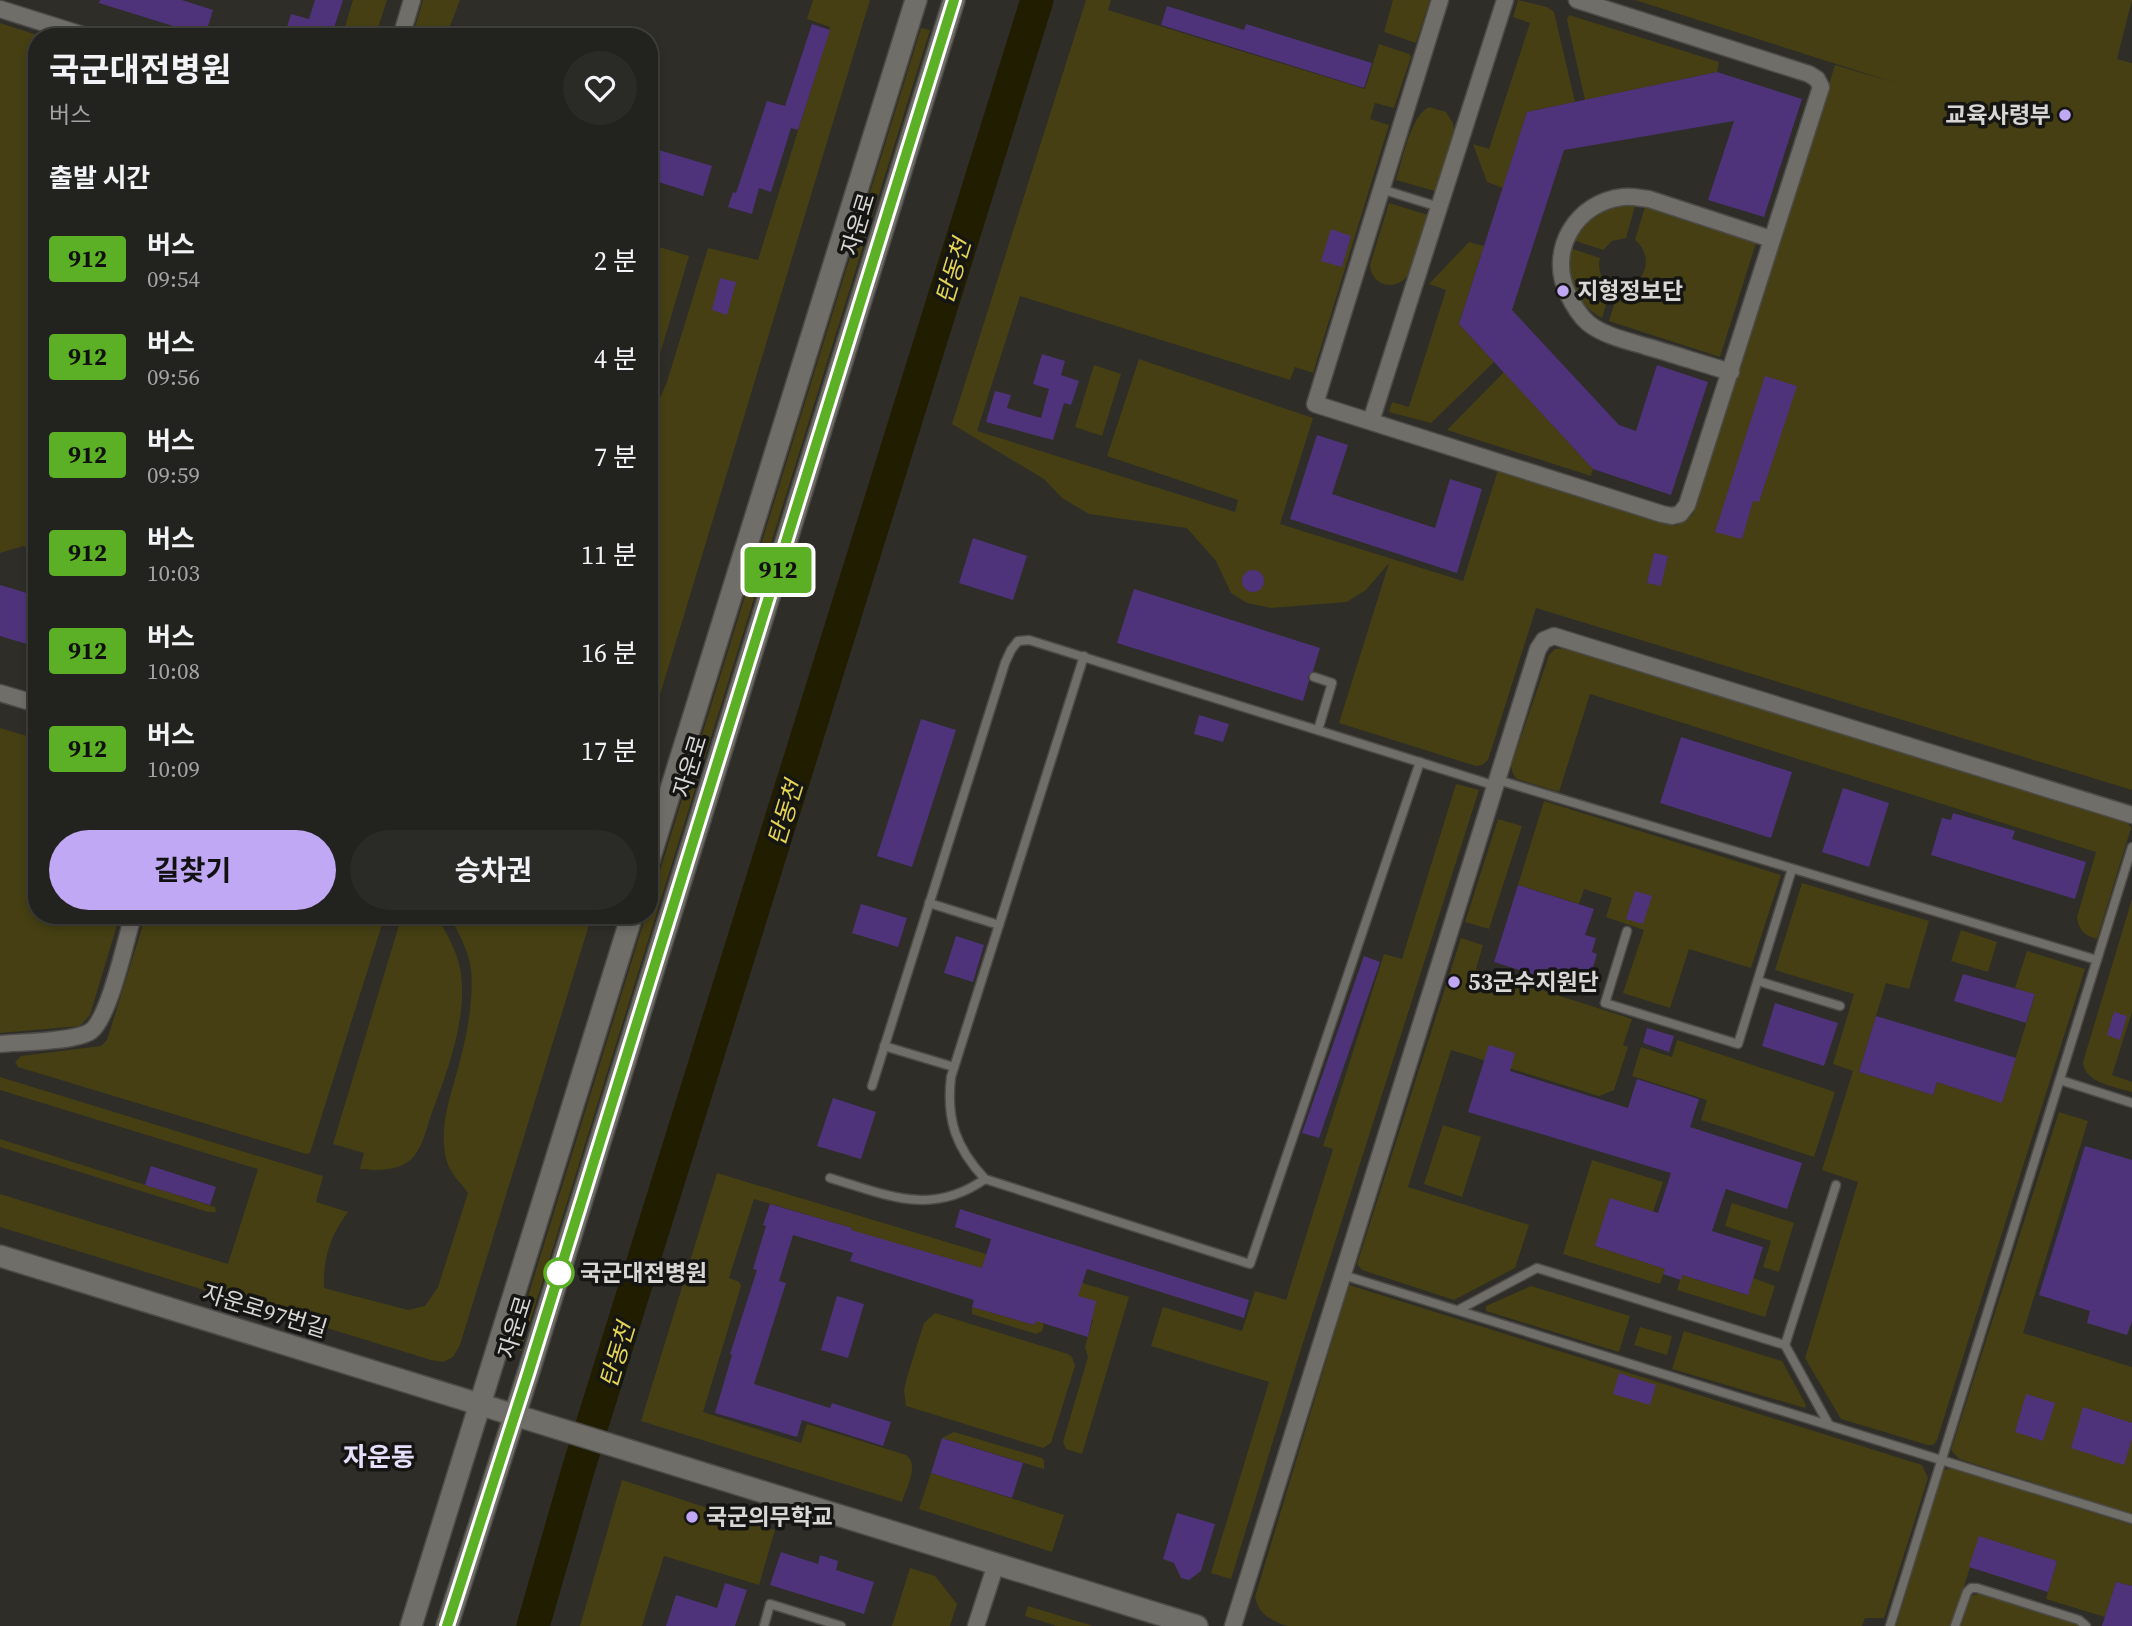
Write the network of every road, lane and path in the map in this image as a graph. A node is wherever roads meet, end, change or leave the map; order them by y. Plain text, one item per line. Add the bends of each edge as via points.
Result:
1 (412, 0) edge
2 (916, 0) edge
3 (954, 0) edge
4 (1440, 0) edge
5 (1505, 0) edge
6 (1577, 0) edge
7 (0, 9) edge
8 (60, 28) edge
9 (404, 28) edge
10 (1381, 189) junction
11 (1439, 206) junction
12 (1771, 239) junction
13 (1731, 372) junction
14 (1371, 421) junction
15 (1084, 656) junction
16 (1314, 677) dead end
17 (0, 693) edge
18 (28, 701) edge
19 (1318, 730) junction
20 (1420, 762) junction
21 (1497, 783) junction
22 (2132, 815) edge
23 (658, 831) edge
24 (2132, 847) edge
25 (1793, 869) junction
26 (929, 903) junction
27 (130, 924) edge
28 (629, 924) edge
29 (999, 925) junction
30 (1628, 931) dead end
31 (2097, 960) junction
32 (1758, 981) junction
33 (1840, 1006) dead end
34 (0, 1044) edge
35 (884, 1046) junction
36 (954, 1067) junction
37 (2060, 1080) junction
38 (872, 1086) dead end
39 (2132, 1103) edge
40 (831, 1178) dead end
41 (985, 1179) junction
42 (1836, 1185) dead end
43 (0, 1256) edge
44 (1343, 1275) junction
45 (1460, 1309) junction
46 (1786, 1345) junction
47 (480, 1405) junction
48 (515, 1416) junction
49 (1829, 1425) junction
50 (1941, 1459) junction
51 (2132, 1519) edge
52 (996, 1563) junction
53 (411, 1626) edge
54 (447, 1626) edge
55 (764, 1626) edge
56 (841, 1626) edge
57 (976, 1626) edge
58 (1197, 1626) edge
59 (1233, 1626) edge
60 (1890, 1626) edge
61 (1955, 1626) edge
62 (2086, 1626) edge

1 - 9 street
2 - 23 street, 자운로
3 - 48 street, 자운로
4 - 10 street
5 - 11 street
6 - 12 street via 1817,79 1819,94
7 - 8 street
10 - 11 lane
10 - 14 street via 1315,404
11 - 14 street
12 - 13 street
12 - 13 street via 1633,196 1591,207 1564,241 1560,256 1564,284 1589,324
13 - 14 street via 1687,505 1681,514 1672,516
15 - 19 lane
15 - 26 lane via 1030,640 1018,641 1011,650
15 - 29 lane
16 - 19 lane via 1332,683
17 - 18 street
19 - 20 lane
20 - 21 lane
20 - 41 lane via 1250,1264
21 - 22 street via 1538,649 1554,636
21 - 25 lane
21 - 44 street
24 - 31 lane
25 - 31 lane
25 - 32 lane
26 - 29 lane
26 - 35 lane
27 - 34 street via 103,1014 92,1031 78,1037
28 - 47 street, 자운로
29 - 36 lane
30 - 32 lane via 1605,1003 1738,1044
31 - 37 lane
32 - 33 lane
35 - 36 lane
35 - 38 lane
36 - 41 lane via 949,1093 952,1126 969,1162
37 - 39 lane
37 - 50 lane
40 - 41 lane via 923,1202 958,1194
42 - 46 lane
43 - 47 street, 자운로97번길
44 - 45 lane
44 - 59 street
45 - 46 lane via 1537,1269
45 - 49 lane
46 - 49 lane
47 - 48 street, 자운로97번길
47 - 53 street, 자운로
48 - 52 street, 자운로97번길
48 - 54 street, 자운로
49 - 50 lane
50 - 51 lane
50 - 60 lane
52 - 57 street
52 - 58 street, 자운로97번길
55 - 56 lane via 770,1604
61 - 62 lane via 1971,1588 2079,1620

